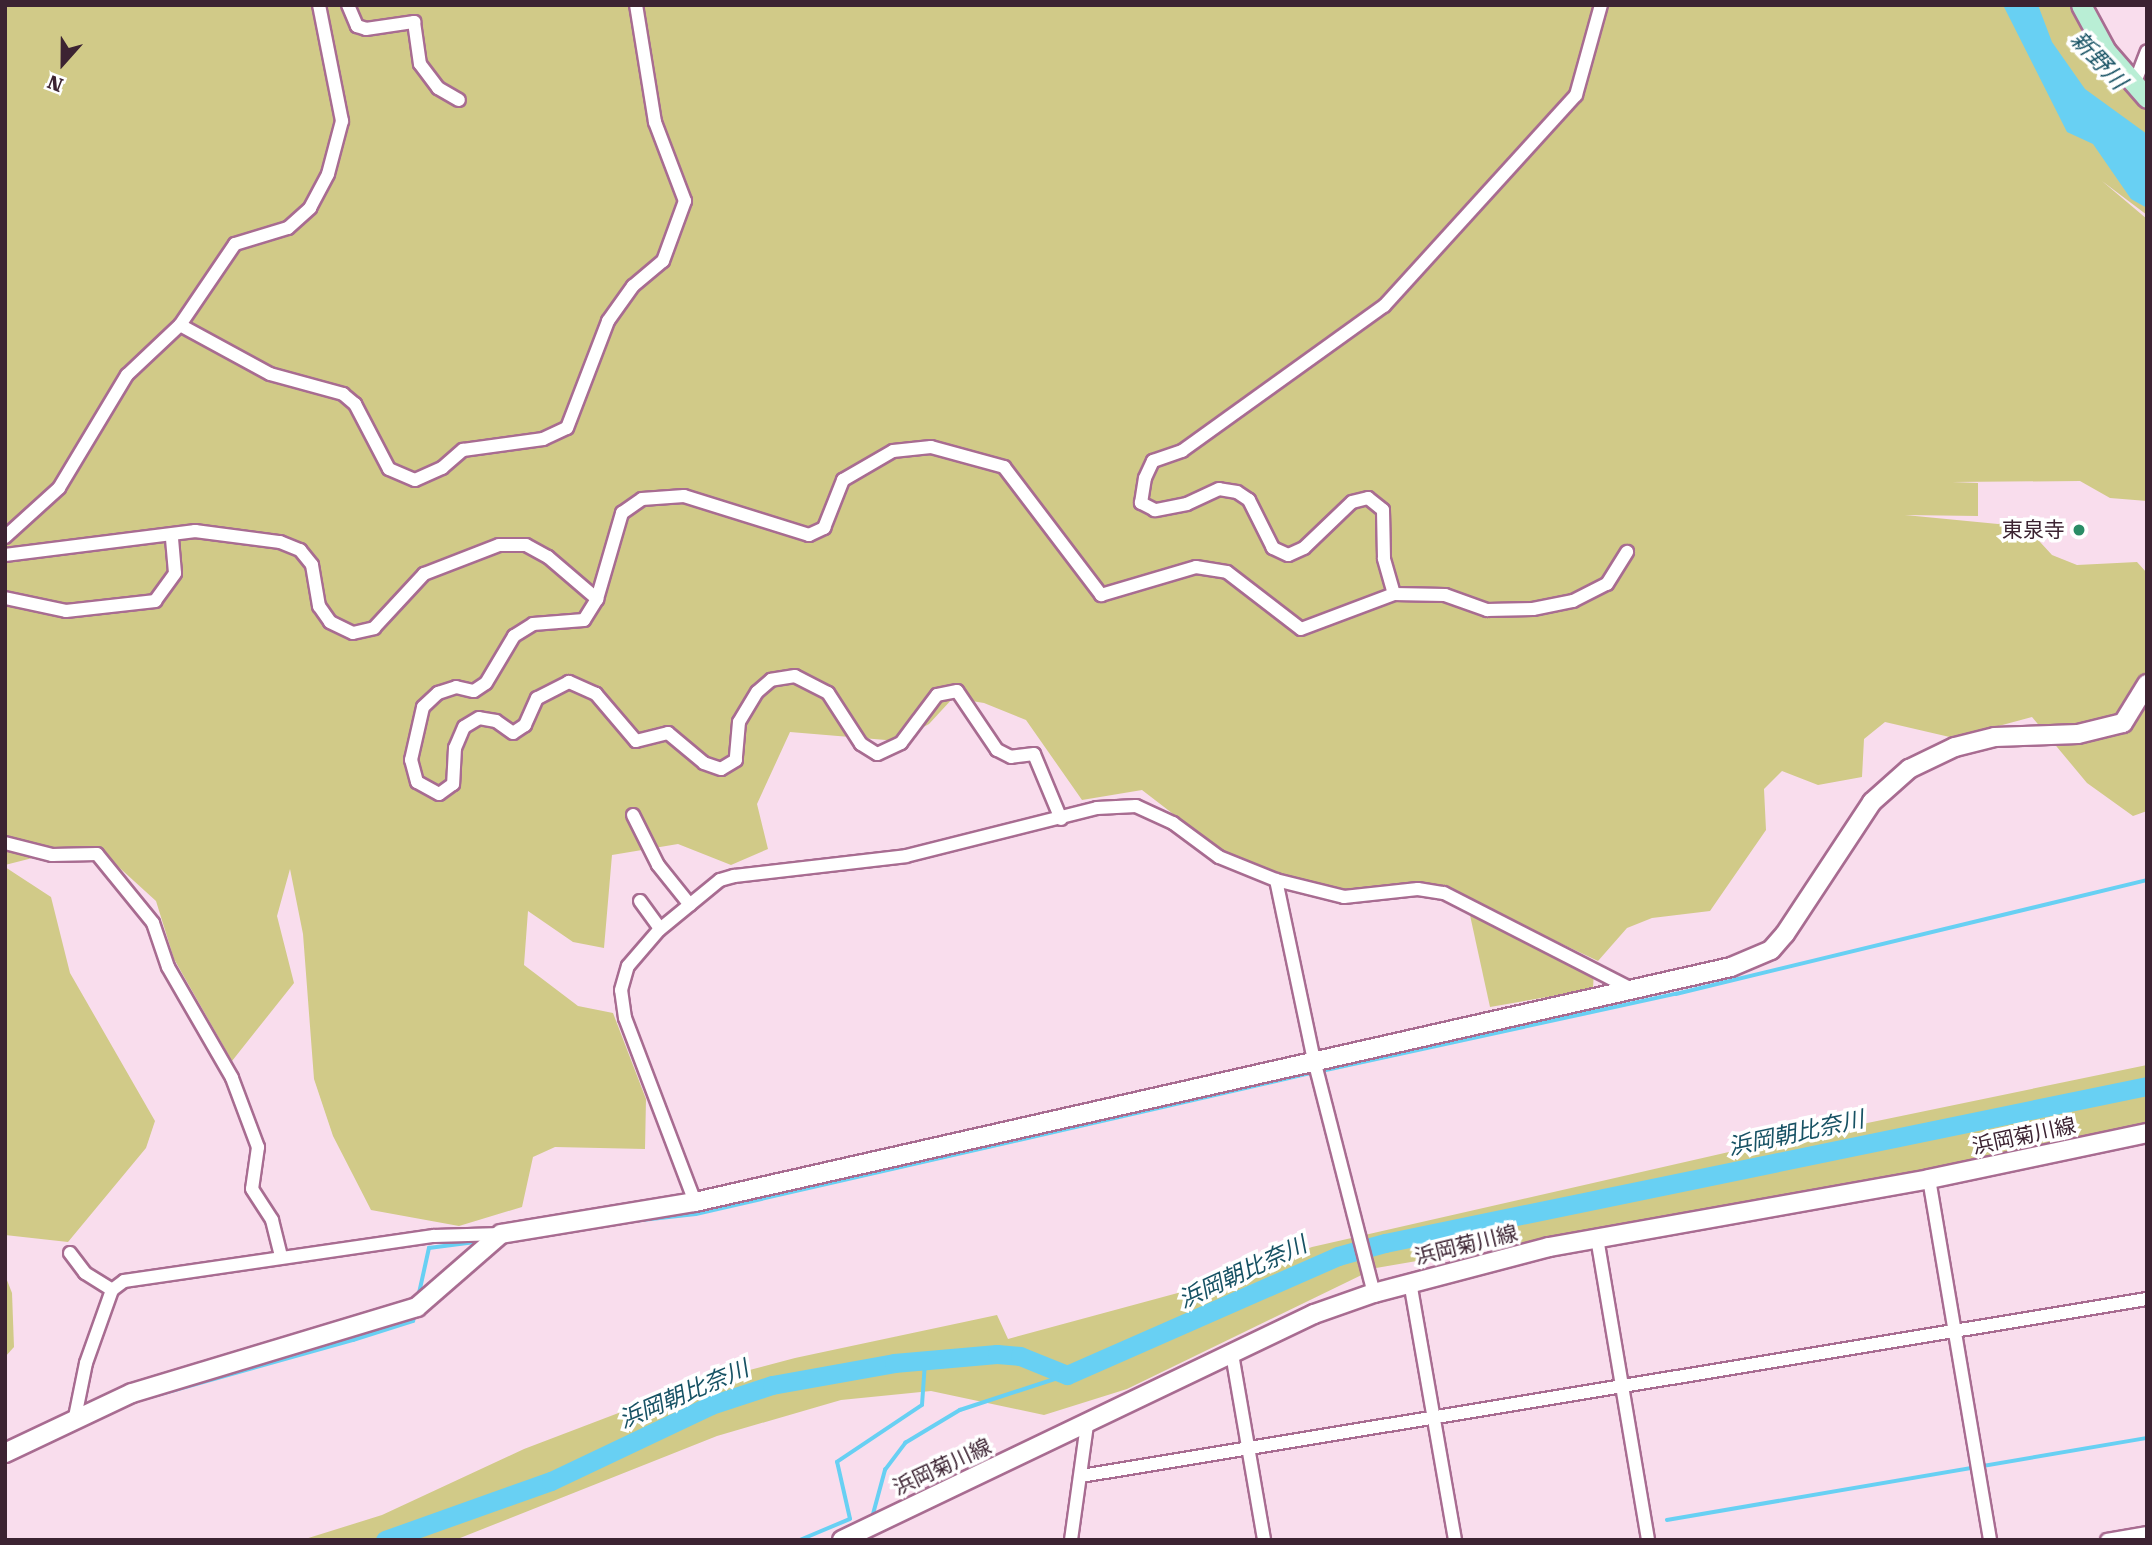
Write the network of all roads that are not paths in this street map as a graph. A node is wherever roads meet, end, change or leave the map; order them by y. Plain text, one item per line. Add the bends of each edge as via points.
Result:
1 (319, 5) edge
2 (348, 5) edge
3 (636, 5) edge
4 (1601, 5) edge
5 (2081, 5) edge
6 (2147, 51) edge
7 (2140, 91) edge
8 (459, 100) dead end
9 (180, 325) junction
10 (172, 536) junction
11 (5, 537) edge
12 (1627, 552) dead end
13 (5, 555) edge
14 (1394, 594) junction
15 (5, 598) edge
16 (597, 599) junction
17 (2147, 684) edge
18 (633, 815) dead end
19 (1061, 819) junction
20 (5, 843) edge
21 (1276, 880) junction
22 (640, 901) dead end
23 (690, 905) junction
24 (660, 929) junction
25 (1632, 989) junction
26 (1314, 1060) junction
27 (2147, 1133) edge
28 (1929, 1179) junction
29 (695, 1202) junction
30 (500, 1234) junction
31 (1597, 1238) junction
32 (70, 1253) dead end
33 (281, 1256) junction
34 (1410, 1282) junction
35 (1372, 1285) junction
36 (112, 1290) junction
37 (2147, 1299) edge
38 (1955, 1331) junction
39 (1232, 1354) junction
40 (1622, 1387) junction
41 (75, 1418) junction
42 (1436, 1418) junction
43 (1087, 1424) junction
44 (1249, 1450) junction
45 (5, 1453) edge
46 (1081, 1476) junction
47 (2147, 1533) edge
48 (842, 1540) edge
49 (1071, 1540) edge
50 (1264, 1540) edge
51 (1455, 1540) edge
52 (1647, 1540) edge
53 (1990, 1540) edge
54 (2107, 1540) edge

1 - 9 street via 342,121 328,174 310,208 288,228 235,244
2 - 8 street via 356,26 366,29 414,22 420,64 438,88
3 - 9 street via 655,122 685,201 663,261 633,286 608,321 567,428 543,439 463,450 442,468 415,480 389,469 355,404 342,394 270,374
4 - 14 street via 1576,95 1384,306 1182,451 1153,461 1144,478 1141,503 1155,510 1187,504 1219,489 1237,492 1249,500 1273,548 1288,555 1304,548 1352,502 1368,498 1383,510 1384,558
5 - 7 main road
6 - 7 street
9 - 11 street via 127,374 59,488
10 - 13 street
10 - 15 street via 175,573 155,601 66,611
10 - 16 street via 218,533 300,550 312,565 319,606 330,622 353,633 374,628 424,574 499,545 526,545 548,557
12 - 14 street via 1607,584 1573,601 1534,610 1487,610 1445,595
14 - 16 street via 1301,629 1227,572 1196,567 1101,595 1004,467 931,447 872,459 843,480 824,528 809,535 671,493 642,499 622,513
16 - 19 street via 584,620 533,624 514,636 486,683 474,691 456,687 438,693 423,707 411,760 417,782 439,794 453,784 455,748 464,727 480,718 496,721 513,733 525,725 537,698 569,682 596,694 636,741 668,733 704,763 721,769 736,760 738,722 757,692 771,680 795,676 828,693 861,744 877,754 901,743 937,695 957,691 997,750 1011,757 1034,754
17 - 25 street via 2123,723 2078,734 1996,737 1955,747 1909,768 1871,802 1771,950 1731,967
18 - 23 street via 658,865
19 - 21 street via 1117,804 1136,806 1173,823 1219,857
19 - 23 street via 906,856 734,876
20 - 33 street via 52,855 97,854 153,923 168,967 232,1078 258,1147 252,1189 272,1220
21 - 25 street via 1344,897 1418,889 1444,893
21 - 26 street
22 - 24 street
23 - 24 street
24 - 29 street via 628,966 622,1004
25 - 26 street
26 - 29 street
26 - 35 street
27 - 28 street, 浜岡菊川線
28 - 31 street, 浜岡菊川線
28 - 38 street
29 - 30 street
30 - 33 street
30 - 41 street via 406,1312 132,1393
31 - 34 street, 浜岡菊川線
31 - 40 street
32 - 36 street via 85,1273
33 - 36 street via 160,1273 124,1281
34 - 35 street, 浜岡菊川線
34 - 42 street
35 - 39 street, 浜岡菊川線
36 - 41 street via 86,1363
37 - 38 street
38 - 40 street
38 - 53 street
39 - 43 street, 浜岡菊川線
39 - 44 street
40 - 42 street
40 - 52 street
41 - 45 street
42 - 44 street
42 - 51 street
43 - 46 street
43 - 48 street, 浜岡菊川線
44 - 46 street
44 - 50 street
46 - 49 street
47 - 54 street

